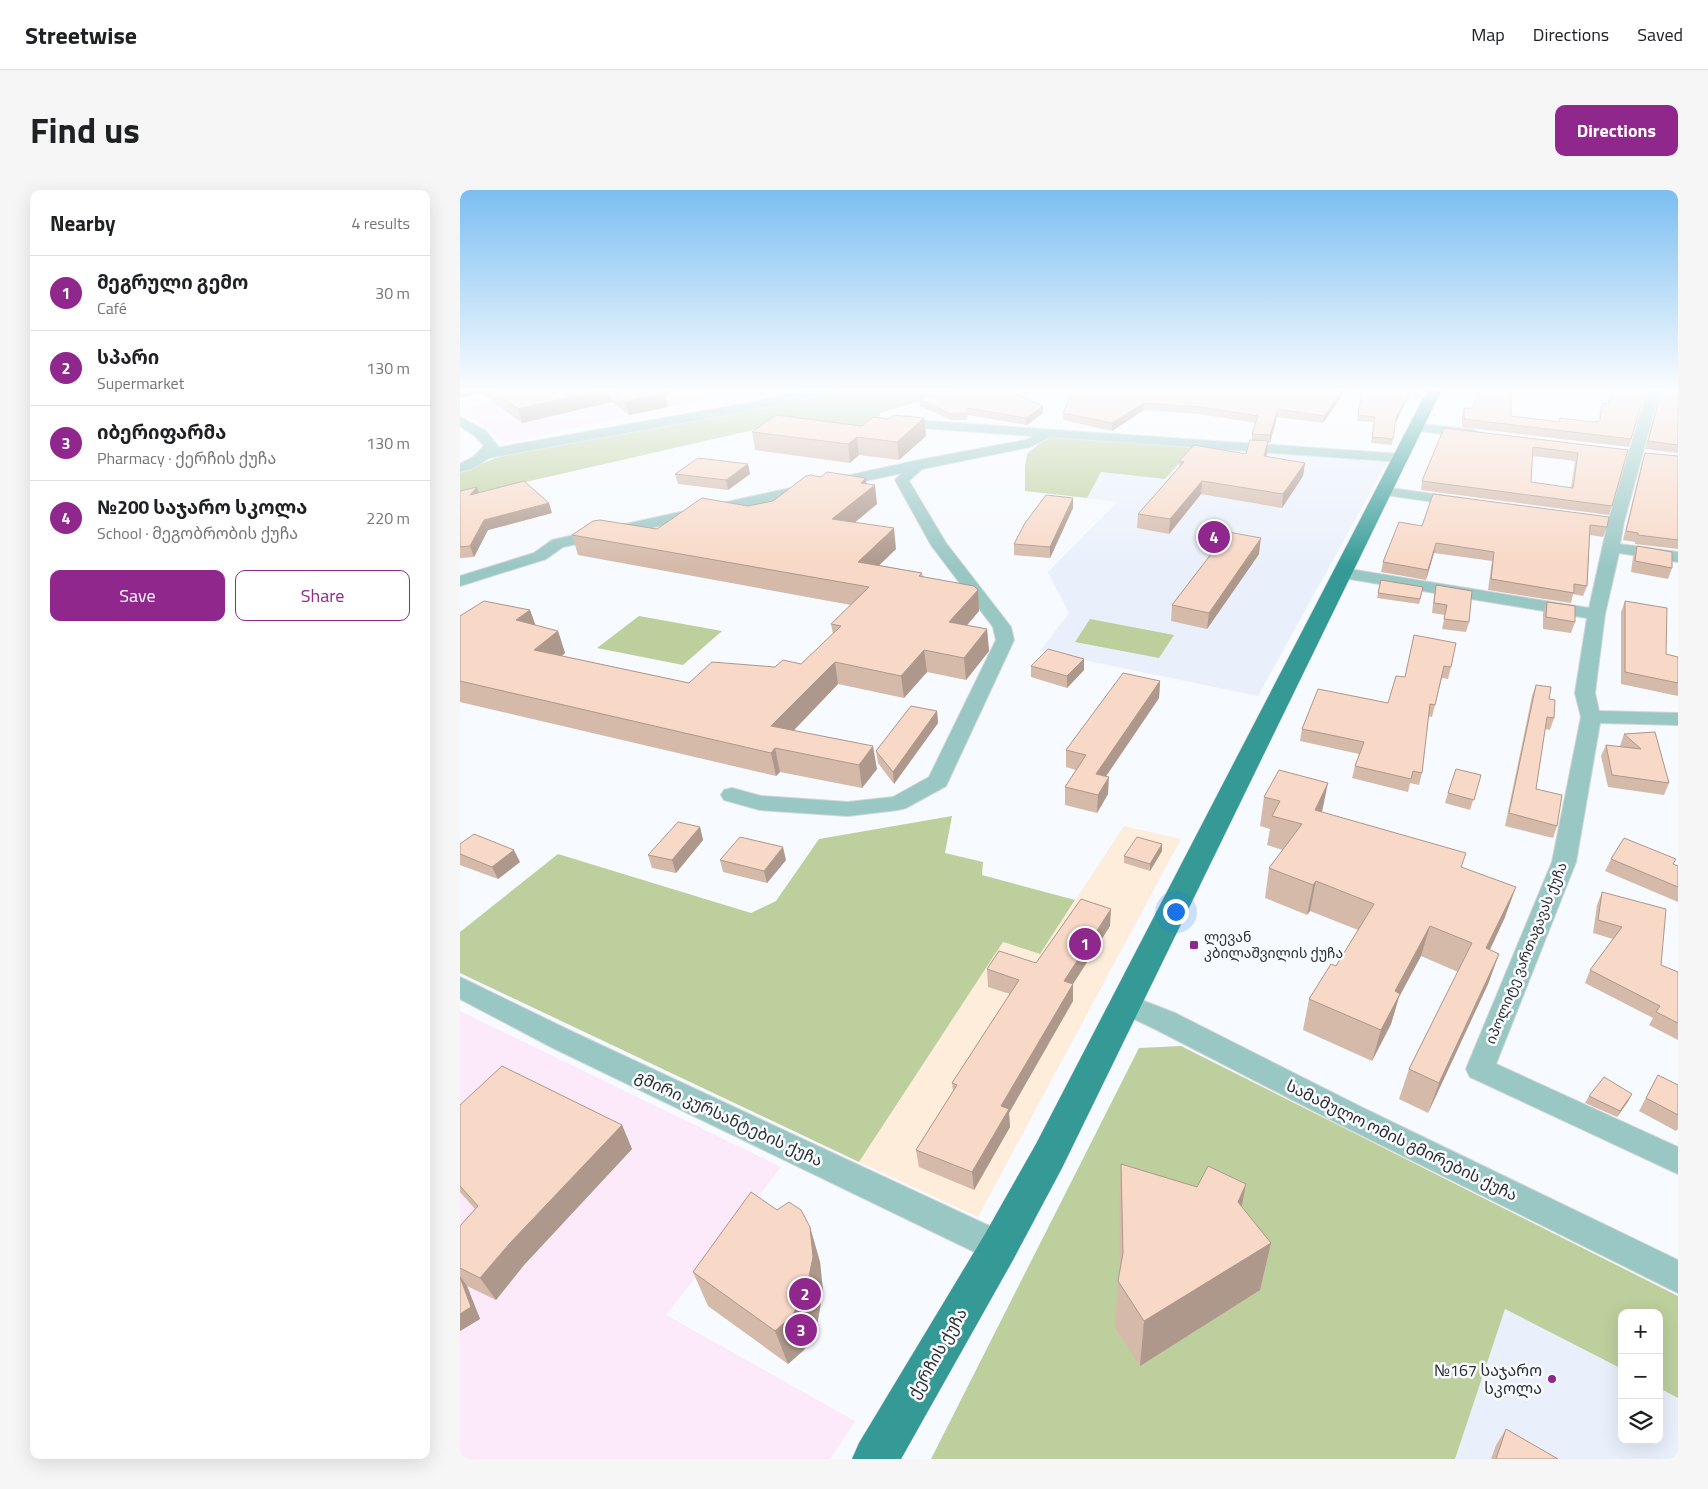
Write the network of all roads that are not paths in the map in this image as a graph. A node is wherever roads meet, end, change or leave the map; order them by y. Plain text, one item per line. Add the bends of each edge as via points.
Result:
1 (490, 448) edge
2 (518, 448) edge
3 (1003, 448) edge
4 (1263, 448) edge
5 (1405, 448) edge
6 (1639, 448) edge
7 (486, 454) junction
8 (1400, 458) junction
9 (920, 464) junction
10 (460, 468) edge
11 (869, 475) junction
12 (902, 480) junction
13 (1384, 491) junction
14 (1471, 503) edge
15 (1612, 548) junction
16 (1678, 557) edge
17 (1342, 573) junction
18 (460, 581) edge
19 (1596, 614) junction
20 (1591, 717) junction
21 (1678, 719) edge
22 (732, 795) dead end
23 (460, 987) edge
24 (1126, 1004) junction
25 (1678, 1161) edge
26 (999, 1246) junction
27 (1678, 1277) edge
28 (875, 1459) edge

1 - 7 street
2 - 7 street
3 - 9 street
4 - 8 street
5 - 8 main road
6 - 15 street, იპოლიტე ვართაგავას ქუჩა via 1611,522
7 - 10 street
8 - 13 main road
9 - 11 street
9 - 12 street
11 - 12 street
11 - 18 street via 558,543 540,556
12 - 22 street via 939,545 1002,627 1005,640 938,781 898,803 848,809 760,803
13 - 14 street
13 - 17 main road
15 - 16 street
15 - 19 street, იპოლიტე ვართაგავას ქუჩა
17 - 19 street
17 - 24 main road
19 - 20 street, იპოლიტე ვართაგავას ქუჩა via 1585,694
20 - 21 street
20 - 25 street, იპოლიტე ვართაგავას ქუჩა via 1564,862 1480,1069
23 - 26 street, გმირი კურსანტების ქუჩა via 563,1040
24 - 26 main road
24 - 27 street, სამამულო ომის გმირების ქუჩა
26 - 28 main road, ქერჩის ქუჩა

